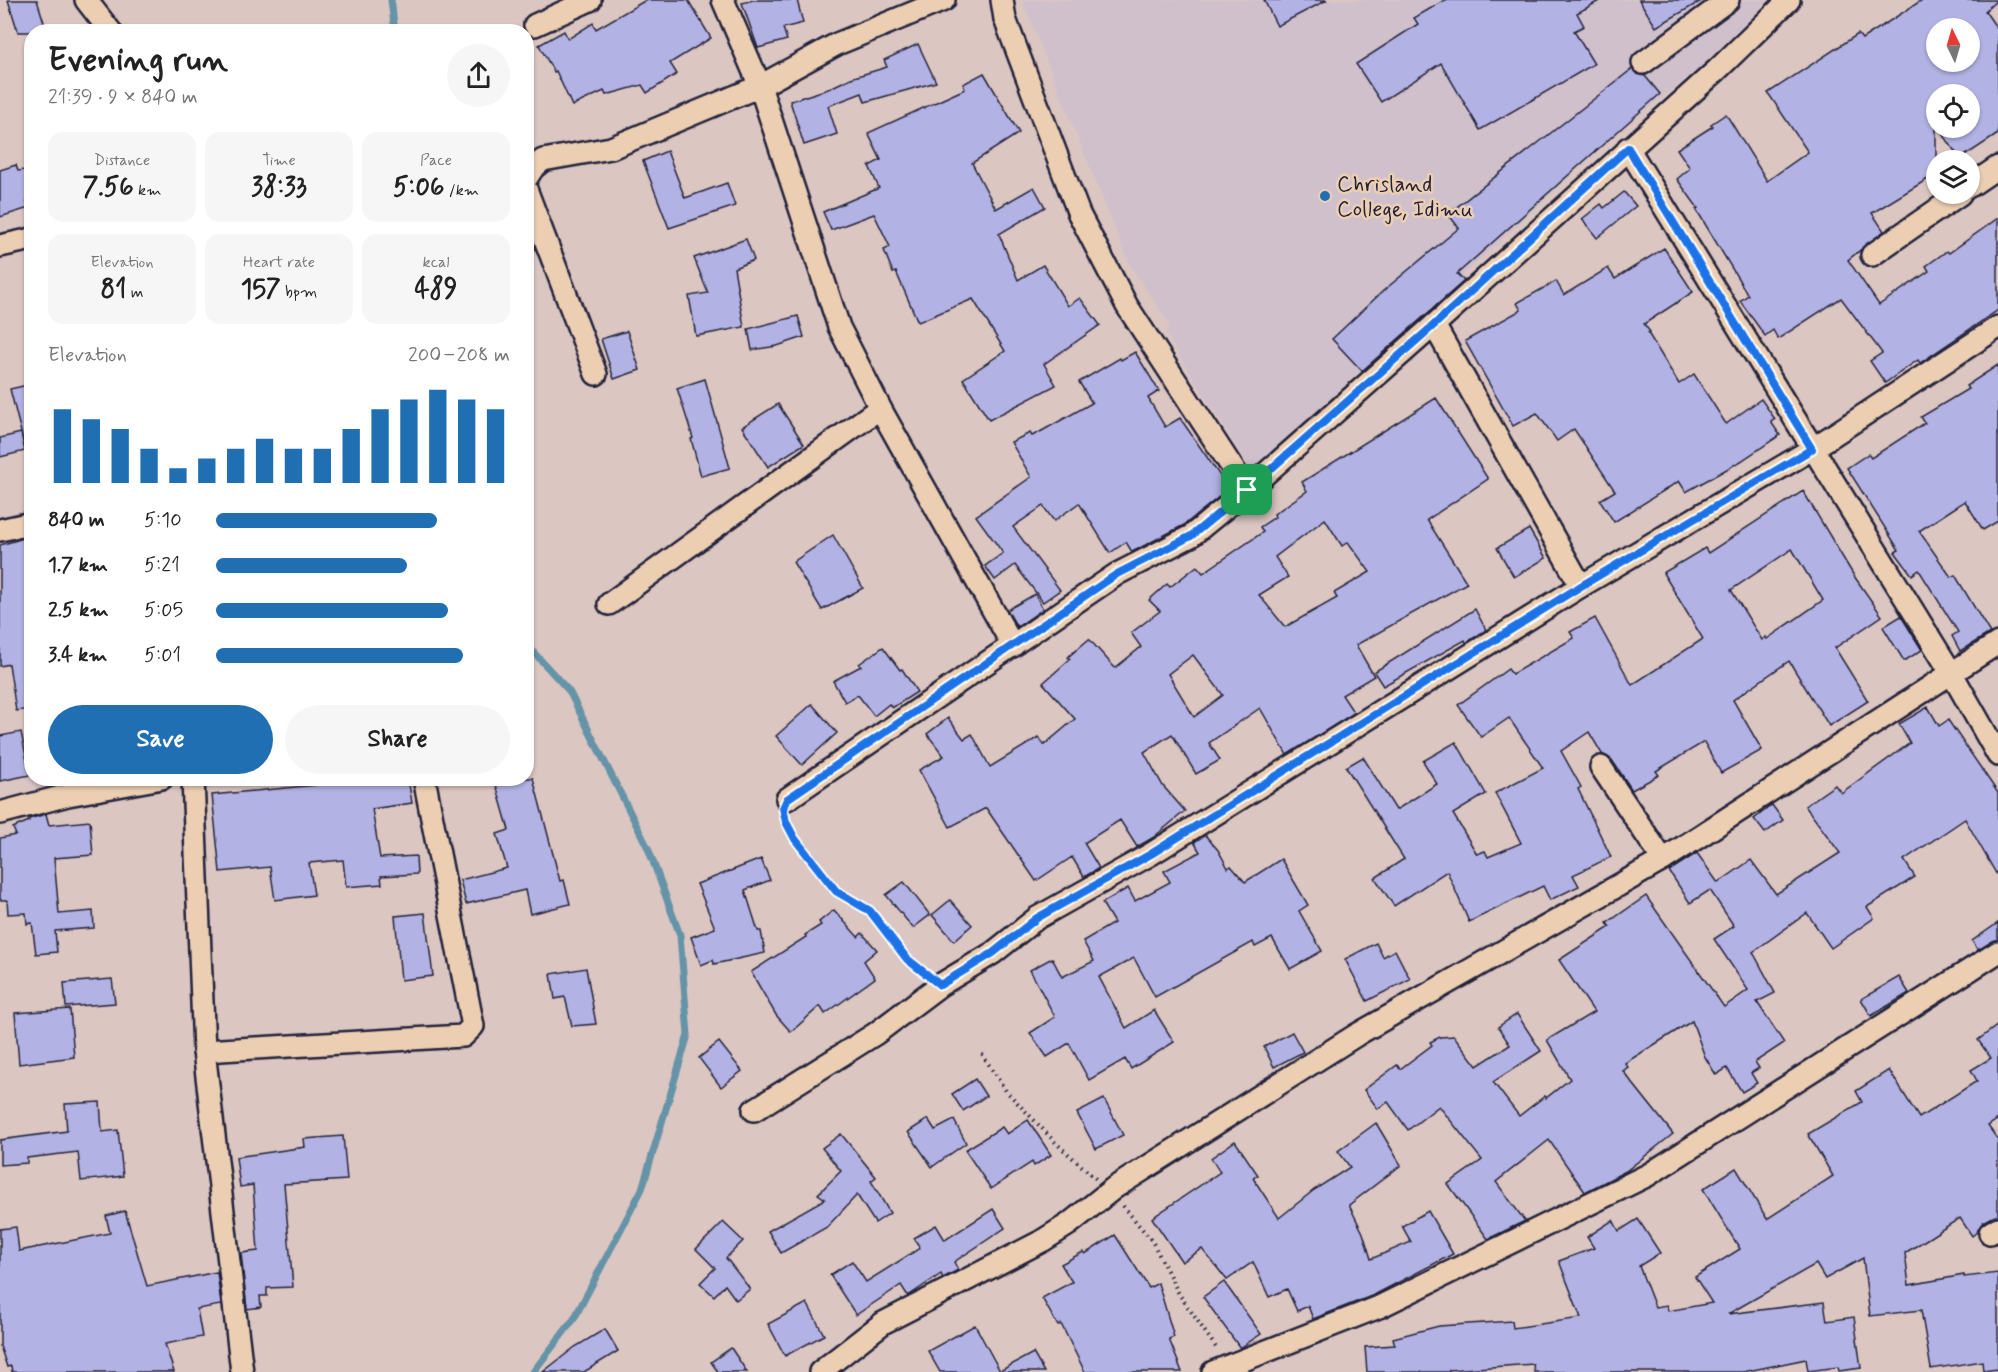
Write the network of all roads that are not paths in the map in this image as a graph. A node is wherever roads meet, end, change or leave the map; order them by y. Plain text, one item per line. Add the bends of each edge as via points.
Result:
1 (86, 0) edge
2 (590, 0) edge
3 (723, 0) edge
4 (944, 0) edge
5 (1002, 0) edge
6 (1728, 0) edge
7 (1790, 0) edge
8 (105, 24) edge
9 (535, 25) dead end
10 (1643, 63) dead end
11 (760, 86) junction
12 (1628, 148) junction
13 (1998, 166) edge
14 (534, 167) edge
15 (1980, 179) edge
16 (1945, 204) edge
17 (534, 210) edge
18 (24, 241) edge
19 (0, 246) edge
20 (1872, 255) dead end
21 (1434, 325) junction
22 (1998, 327) edge
23 (596, 374) dead end
24 (880, 408) junction
25 (1812, 449) junction
26 (1247, 490) junction
27 (24, 525) edge
28 (0, 530) edge
29 (1581, 586) junction
30 (609, 604) dead end
31 (1998, 644) edge
32 (1013, 646) junction
33 (1952, 674) junction
34 (1998, 755) edge
35 (1601, 767) dead end
36 (118, 786) edge
37 (193, 786) edge
38 (426, 786) edge
39 (787, 799) road end
40 (0, 813) edge
41 (1663, 860) junction
42 (1998, 952) edge
43 (204, 1050) junction
44 (754, 1110) dead end
45 (1266, 1363) edge
46 (242, 1372) edge
47 (820, 1372) edge
48 (1213, 1372) edge

1 - 8 street
2 - 9 street
3 - 11 street
4 - 11 street via 837,44
5 - 26 street via 1005,19 1079,214 1127,306
6 - 10 street
7 - 12 street
11 - 14 street via 611,148 543,160
11 - 24 street via 839,327
12 - 21 street
12 - 25 street
13 - 15 street
16 - 20 street
17 - 23 street
18 - 19 street
21 - 26 street
21 - 29 street
22 - 25 street
24 - 30 street
24 - 32 street
25 - 29 street
25 - 33 street
26 - 32 street via 1191,536 1117,574
27 - 28 street
29 - 44 street via 1151,854 1037,918 875,1034
31 - 33 street
32 - 39 street
33 - 34 street
33 - 41 street
35 - 41 street
36 - 40 street
37 - 43 street
38 - 43 street via 473,1026 463,1036
41 - 47 street via 1358,1034 1114,1188 1051,1235 883,1323
42 - 45 street via 1648,1174
43 - 46 street
45 - 48 street

